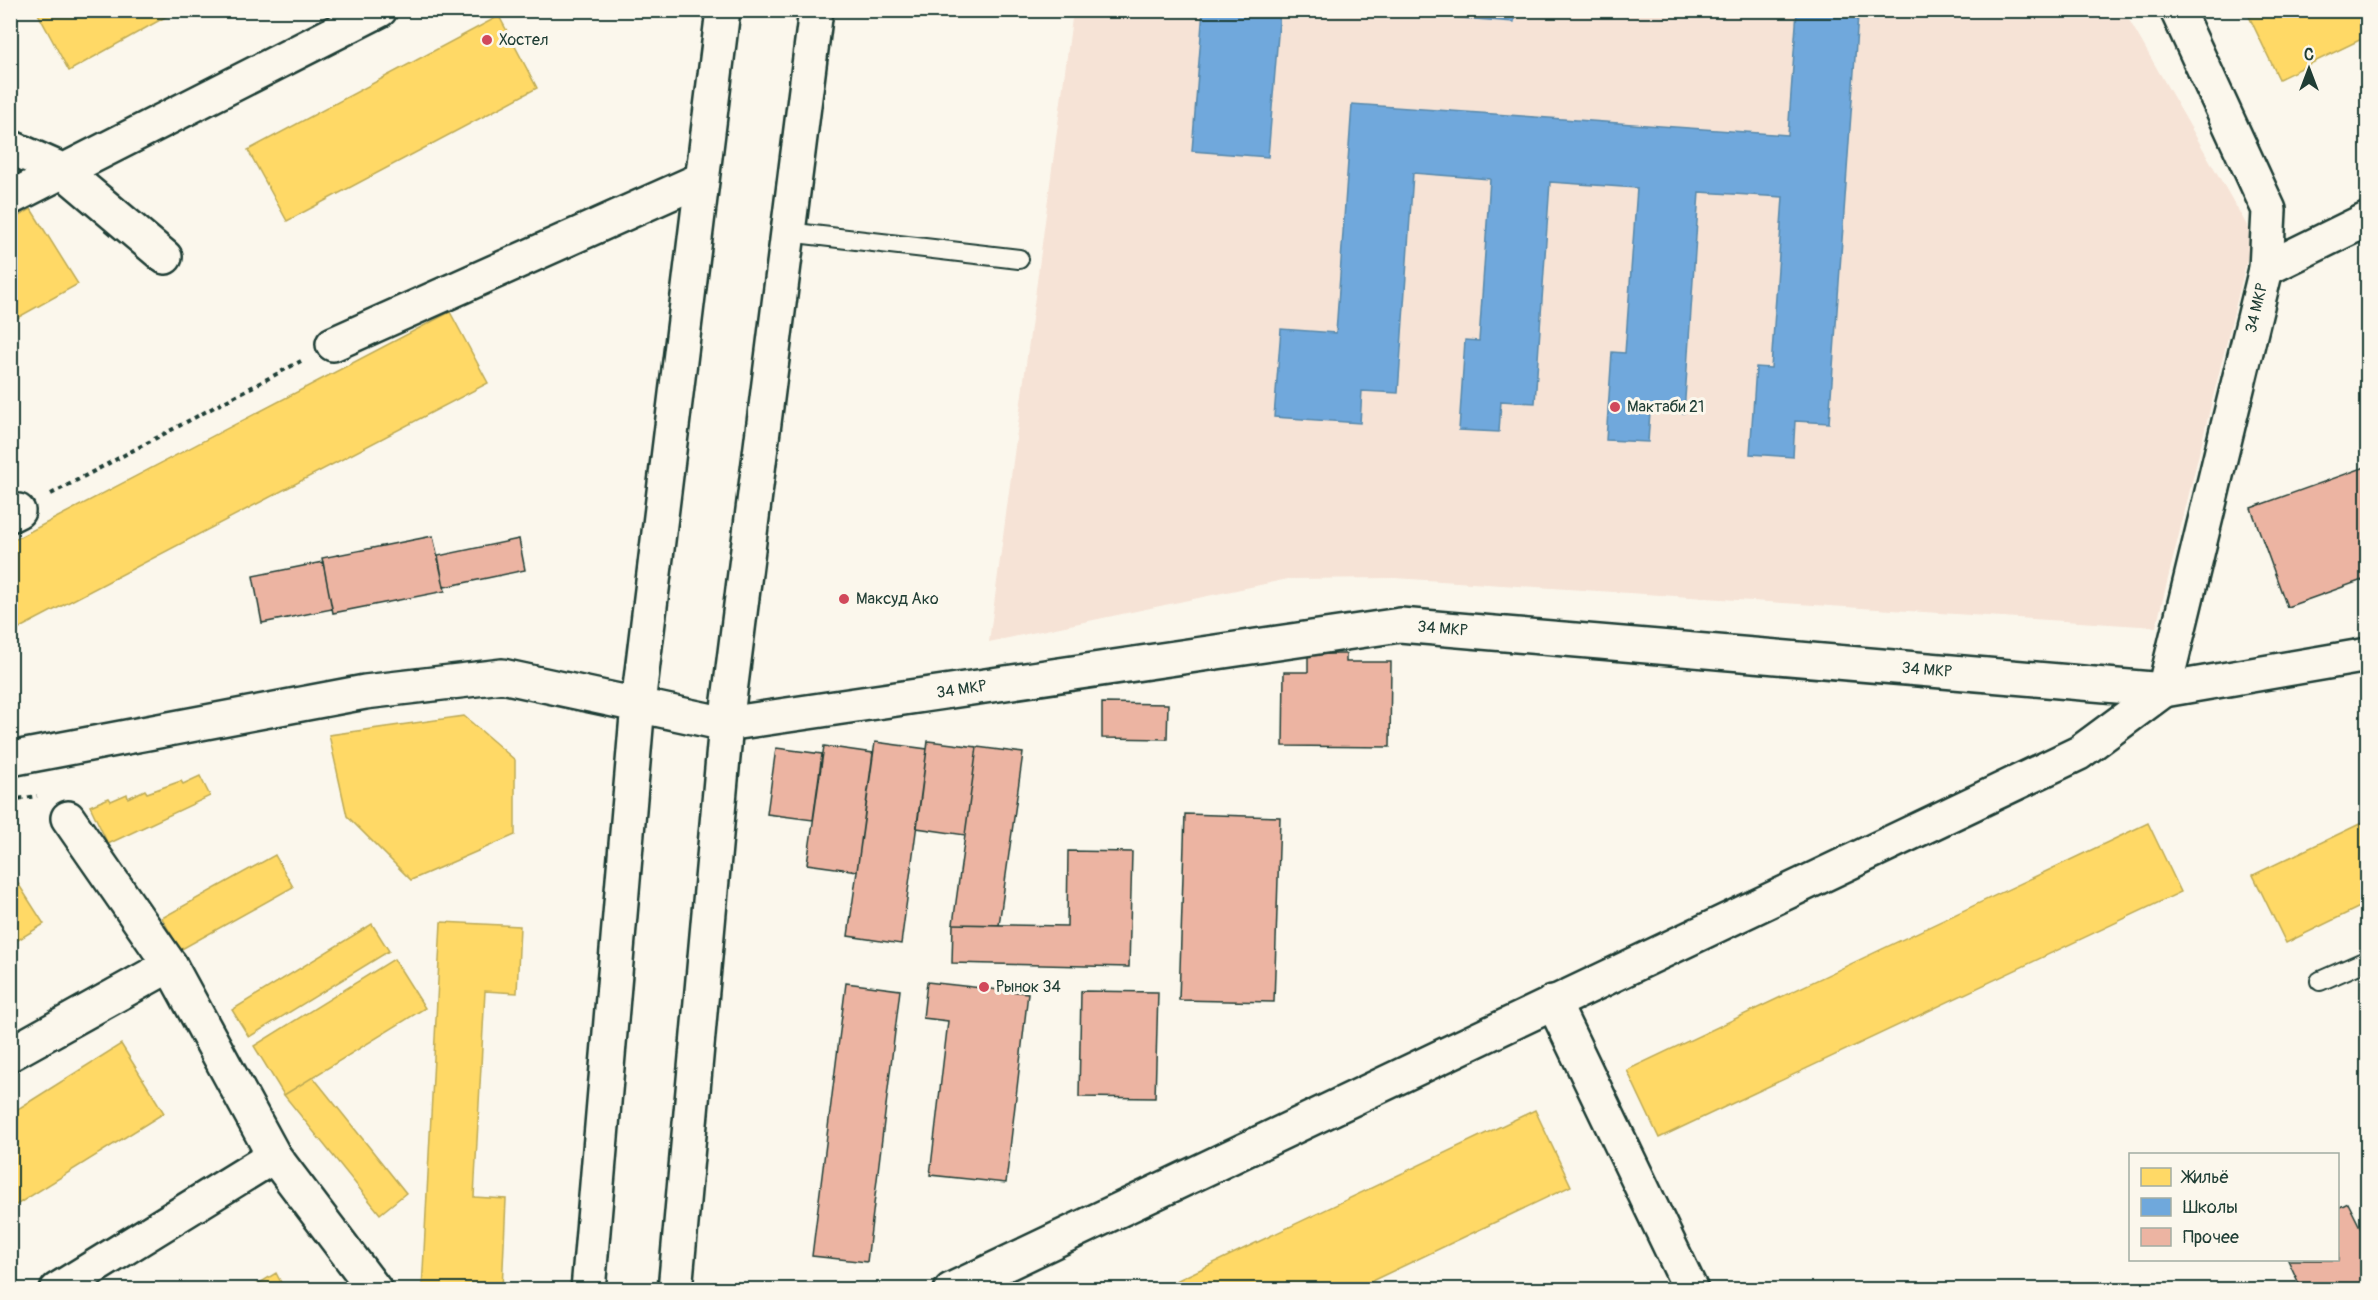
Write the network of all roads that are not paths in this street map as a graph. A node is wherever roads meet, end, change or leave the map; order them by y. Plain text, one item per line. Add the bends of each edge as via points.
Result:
1 (380, 10) edge
2 (723, 10) edge
3 (816, 10) edge
4 (2177, 10) edge
5 (10, 147) edge
6 (62, 170) junction
7 (702, 179) junction
8 (10, 198) edge
9 (2367, 219) edge
10 (787, 232) junction
11 (165, 257) dead end
12 (1019, 259) dead end
13 (2266, 269) junction
14 (333, 344) road end
15 (2367, 655) edge
16 (2164, 690) junction
17 (638, 704) junction
18 (726, 724) junction
19 (10, 759) edge
20 (68, 818) dead end
21 (2367, 960) edge
22 (170, 965) junction
23 (2320, 981) dead end
24 (1553, 1002) junction
25 (10, 1054) edge
26 (274, 1156) junction
27 (1680, 1286) edge
28 (57, 1290) edge
29 (375, 1290) edge
30 (588, 1290) edge
31 (675, 1290) edge
32 (951, 1290) edge

1 - 6 street
2 - 7 street
3 - 10 street
4 - 13 street, 34 МКР via 2269,210
5 - 6 street
6 - 8 street
6 - 11 street
7 - 14 street
7 - 17 street
9 - 13 street
10 - 12 lane
10 - 18 street
13 - 16 street, 34 МКР
15 - 16 street, 34 МКР
16 - 18 street, 34 МКР via 1400,625
16 - 24 street, 34 МКР via 2079,753
17 - 18 street
17 - 19 street via 502,676 365,692
17 - 30 street
18 - 31 street
20 - 22 street
21 - 23 lane
22 - 25 street
22 - 26 street
24 - 27 street
24 - 32 street, 34 МКР
26 - 28 street
26 - 29 street

